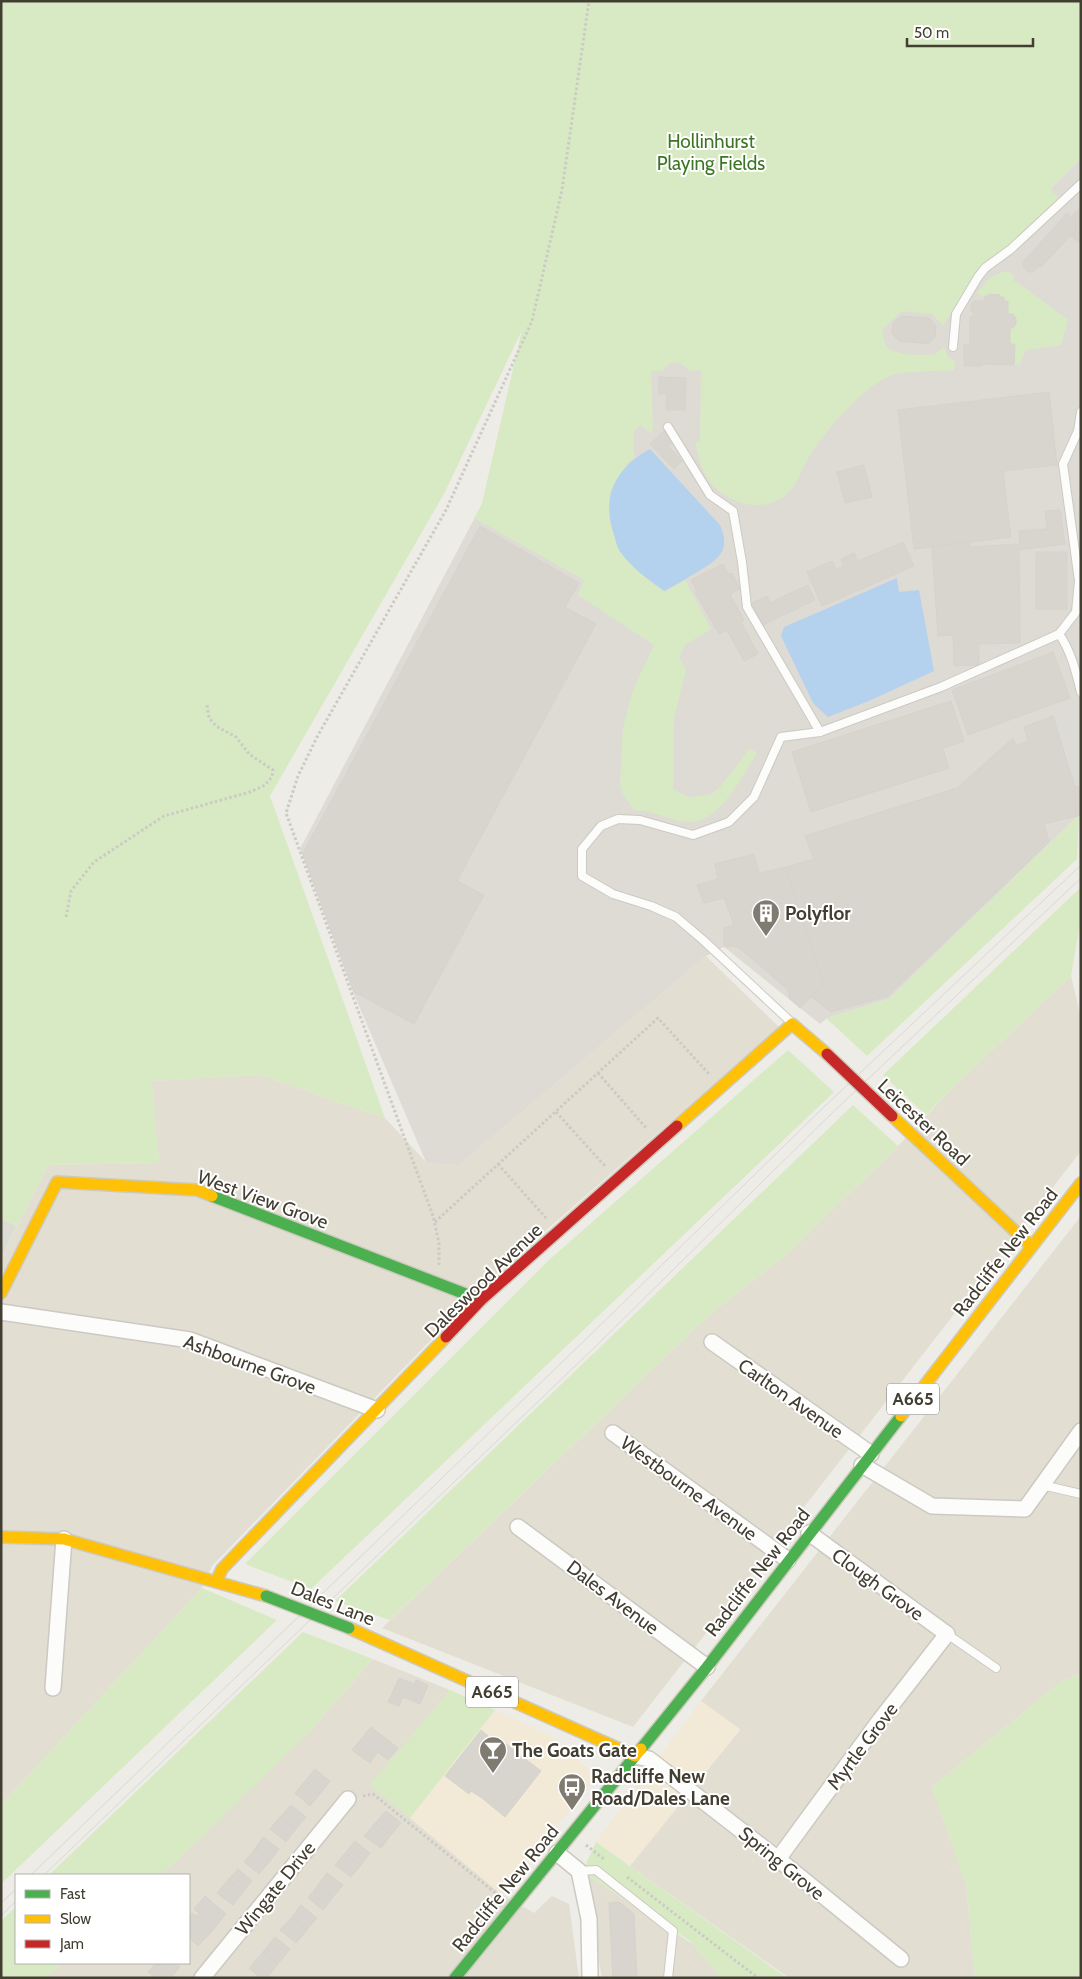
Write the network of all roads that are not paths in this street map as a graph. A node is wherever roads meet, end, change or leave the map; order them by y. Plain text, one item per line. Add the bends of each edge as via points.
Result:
1 (1081, 184) edge
2 (953, 346) dead end
3 (1081, 412) edge
4 (668, 427) dead end
5 (1059, 634) junction
6 (1081, 692) edge
7 (820, 732) junction
8 (792, 1024) junction
9 (1081, 1183) edge
10 (1031, 1246) junction
11 (1, 1293) edge
12 (481, 1300) junction
13 (1, 1312) edge
14 (712, 1342) dead end
15 (377, 1410) junction
16 (1081, 1431) edge
17 (613, 1433) dead end
18 (866, 1460) junction
19 (1042, 1485) junction
20 (1081, 1494) edge
21 (518, 1527) dead end
22 (809, 1533) junction
23 (1, 1537) edge
24 (64, 1539) junction
25 (788, 1560) junction
26 (217, 1580) junction
27 (947, 1634) junction
28 (707, 1667) junction
29 (996, 1668) dead end
30 (53, 1688) dead end
31 (635, 1756) junction
32 (348, 1799) road end
33 (557, 1853) junction
34 (778, 1859) junction
35 (579, 1871) junction
36 (901, 1959) dead end
37 (202, 1978) edge
38 (455, 1978) edge
39 (590, 1978) edge
40 (668, 1978) edge

1 - 2 lane via 1018,243 985,268 956,314
3 - 5 lane via 1078,431 1063,464 1079,581 1076,612
4 - 7 lane via 710,495 733,511 747,607
5 - 6 lane via 1066,643
5 - 7 lane via 941,687
7 - 8 lane via 781,737 754,797 729,822 693,836 640,820 618,819 601,826 582,849 582,876 613,894 676,917
8 - 10 street, Leicester Road, bridge
8 - 12 street, Daleswood Avenue
9 - 10 street, Radcliffe New Road / A665
10 - 18 street, Radcliffe New Road / A665
11 - 12 street, West View Grove via 57,1182 197,1190
12 - 15 street, Daleswood Avenue
13 - 15 street, Ashbourne Grove via 190,1340
14 - 18 street, Carlton Avenue
15 - 26 street, Daleswood Avenue via 222,1569
16 - 19 street
17 - 25 street, Westbourne Avenue
18 - 19 street, Carlton Avenue via 932,1506 1025,1509
18 - 22 street, Radcliffe New Road / A665
19 - 20 lane
21 - 28 street, Dales Avenue
22 - 25 street, Radcliffe New Road / A665
22 - 27 street, Clough Grove
23 - 24 street, Dales Lane / A665
24 - 26 street, Dales Lane / A665
24 - 30 street
25 - 28 street, Radcliffe New Road / A665
26 - 31 street, Dales Lane / A665, bridge via 349,1628
27 - 29 lane
27 - 34 street, Myrtle Grove
28 - 31 street, Radcliffe New Road / A665
31 - 33 street, Radcliffe New Road
31 - 34 street, Spring Grove via 649,1759
32 - 37 street, Wingate Drive
33 - 35 street
33 - 38 street, Radcliffe New Road
34 - 36 street, Spring Grove
35 - 39 street via 589,1920
35 - 40 lane via 596,1870 673,1931

